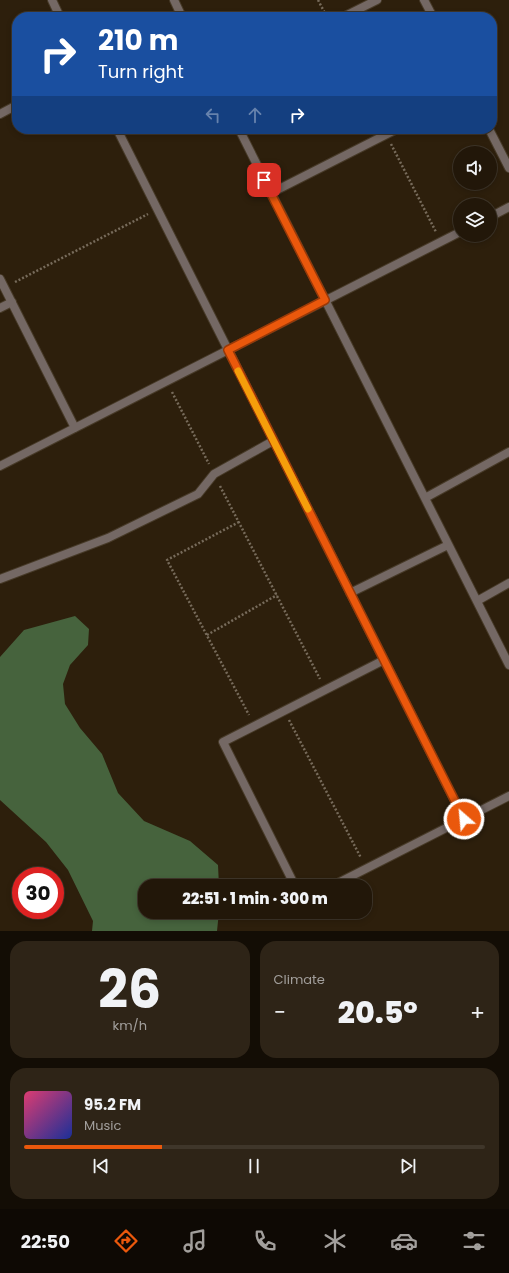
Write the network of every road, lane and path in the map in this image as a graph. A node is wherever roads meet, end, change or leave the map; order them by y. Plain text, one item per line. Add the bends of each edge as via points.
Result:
1 (52, 0) edge
2 (174, 0) edge
3 (318, 0) edge
4 (377, 0) edge
5 (424, 0) edge
6 (58, 12) edge
7 (180, 12) edge
8 (324, 12) edge
9 (353, 12) edge
10 (430, 12) edge
11 (12, 108) edge
12 (0, 114) edge
13 (119, 134) edge
14 (242, 134) edge
15 (387, 134) joint
16 (492, 134) edge
17 (509, 168) edge
18 (271, 192) junction
19 (509, 207) edge
20 (157, 210) junction
21 (497, 213) edge
22 (453, 236) edge
23 (441, 242) junction
24 (0, 279) edge
25 (4, 288) junction
26 (325, 300) junction
27 (12, 302) junction
28 (0, 308) edge
29 (228, 350) junction
30 (166, 381) junction
31 (75, 428) junction
32 (274, 441) junction
33 (509, 452) edge
34 (0, 466) edge
35 (214, 474) junction
36 (425, 498) junction
37 (239, 522) junction
38 (448, 545) junction
39 (0, 579) edge
40 (509, 583) edge
41 (350, 593) junction
42 (277, 595) junction
43 (477, 601) junction
44 (206, 635) junction
45 (384, 660) junction
46 (509, 665) edge
47 (326, 690) junction
48 (284, 711) junction
49 (255, 726) junction
50 (509, 796) edge
51 (464, 819) junction
52 (366, 868) junction
53 (292, 879) edge
54 (345, 879) edge

1 - 6 street
2 - 7 street
3 - 8 path
4 - 9 street
5 - 10 street
11 - 12 street
13 - 20 street
14 - 18 street
15 - 18 street
15 - 23 path
16 - 17 street
18 - 26 street
19 - 21 street
20 - 25 path
20 - 29 street
22 - 23 street
23 - 26 street
24 - 25 street
25 - 27 street
26 - 29 street
26 - 36 street
27 - 28 street
27 - 31 street
29 - 30 street
29 - 32 street
30 - 31 street
30 - 35 path
31 - 34 street
32 - 35 street
32 - 41 street
33 - 36 street
35 - 37 path
35 - 39 street via 198,494 108,538
36 - 38 street
37 - 42 path
37 - 44 path via 166,560
38 - 41 street
38 - 43 street
40 - 43 street
41 - 45 street
42 - 44 path
42 - 47 path
43 - 46 street
44 - 49 path
45 - 47 street
45 - 51 street
47 - 48 street
48 - 49 street
48 - 52 path
49 - 53 street via 223,742
50 - 51 street
51 - 52 street
52 - 54 street

